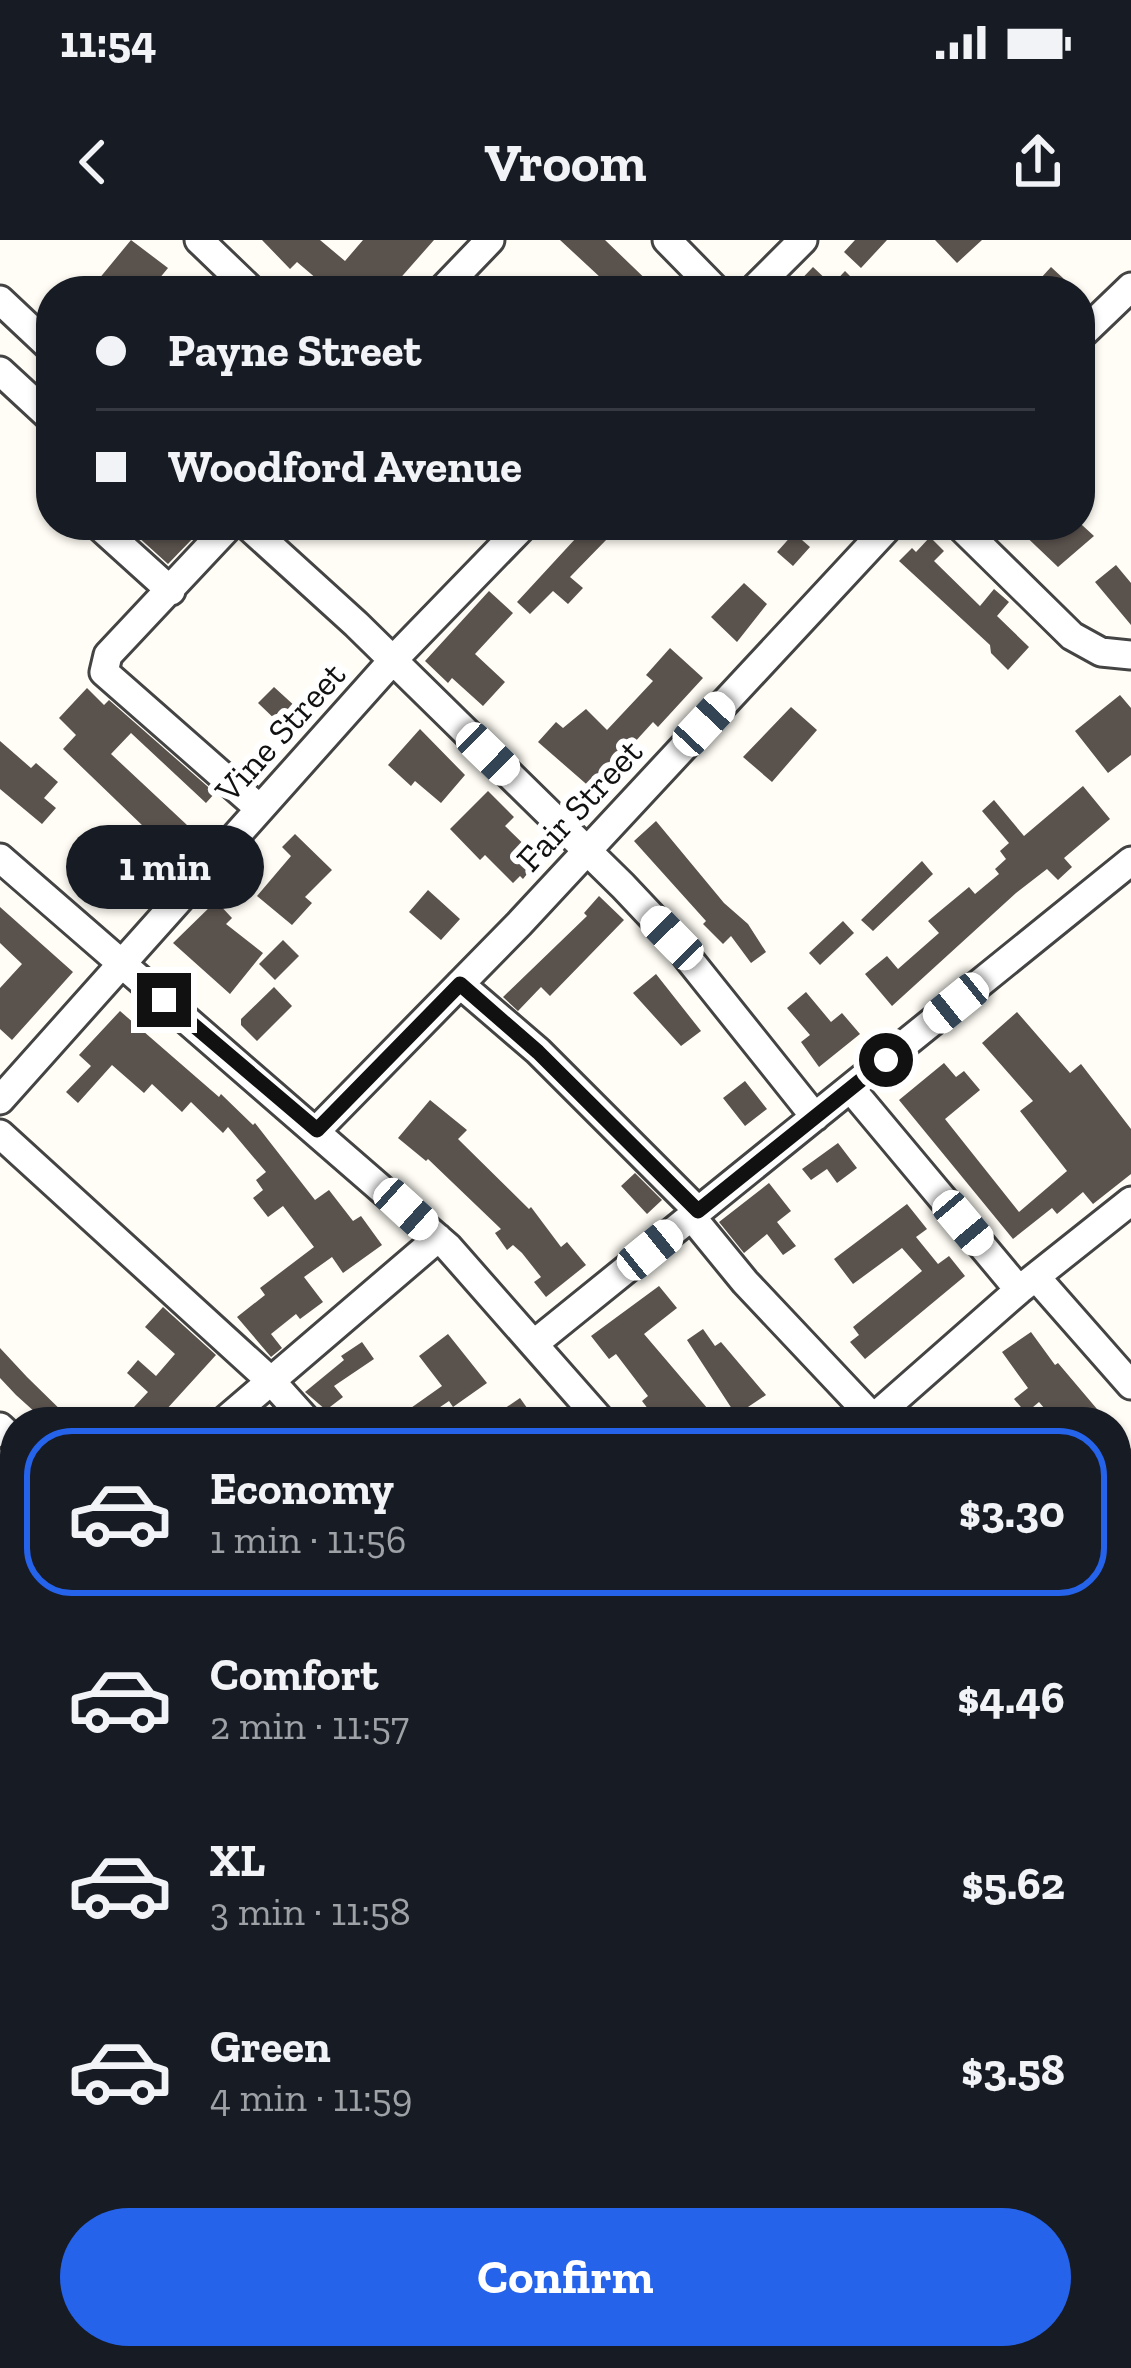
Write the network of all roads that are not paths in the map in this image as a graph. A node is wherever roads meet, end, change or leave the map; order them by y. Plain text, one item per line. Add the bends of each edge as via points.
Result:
1 (199, 240) edge
2 (490, 240) edge
3 (668, 240) edge
4 (803, 240) edge
5 (236, 276) edge
6 (455, 276) edge
7 (703, 276) edge
8 (767, 276) edge
9 (1131, 286) edge
10 (0, 300) edge
11 (1095, 321) edge
12 (36, 333) edge
13 (0, 371) edge
14 (36, 404) edge
15 (115, 540) edge
16 (217, 540) edge
17 (263, 540) edge
18 (509, 540) edge
19 (876, 540) edge
20 (974, 540) edge
21 (171, 591) junction
22 (1131, 655) edge
23 (393, 660) junction
24 (260, 808) junction
25 (587, 851) junction
26 (0, 857) edge
27 (1131, 860) edge
28 (121, 963) junction
29 (460, 984) junction
30 (851, 1089) junction
31 (0, 1100) edge
32 (815, 1117) junction
33 (317, 1130) junction
34 (0, 1134) edge
35 (1131, 1202) edge
36 (695, 1213) junction
37 (438, 1238) junction
38 (1028, 1283) junction
39 (536, 1343) junction
40 (272, 1382) junction
41 (1131, 1385) edge
42 (241, 1407) edge
43 (294, 1407) edge
44 (589, 1407) edge
45 (861, 1407) edge
46 (889, 1407) edge

1 - 5 street
2 - 6 street
3 - 7 street
4 - 8 street
9 - 11 street
10 - 12 street
13 - 14 street
15 - 21 street
16 - 21 street
17 - 23 street
18 - 23 street, Vine Street
19 - 25 street, Fair Street
20 - 22 street via 1072,636 1101,652
21 - 24 street via 107,655 104,672
23 - 24 street, Vine Street
23 - 25 street
24 - 28 street, Vine Street
25 - 29 street, Fair Street
25 - 32 street via 672,938
26 - 28 street
27 - 30 street
28 - 31 street, Vine Street
28 - 33 street
29 - 33 street, Fair Street
29 - 36 street
30 - 32 street
30 - 38 street
32 - 36 street
33 - 37 street
34 - 40 street
35 - 38 street
36 - 39 street
36 - 45 street via 745,1282
37 - 39 street
37 - 40 street
38 - 41 street
38 - 46 street
39 - 44 street
40 - 42 street
40 - 43 street

